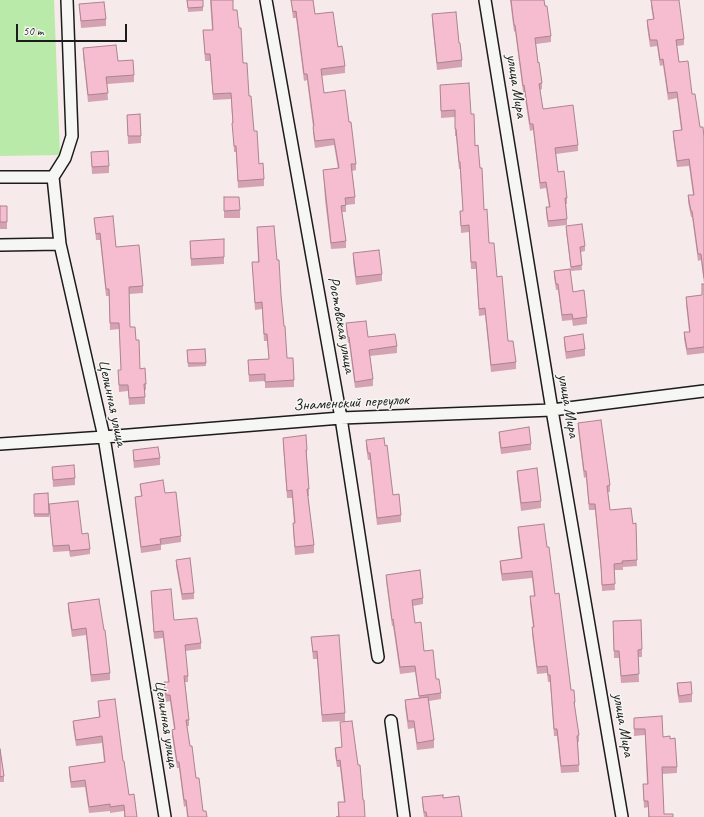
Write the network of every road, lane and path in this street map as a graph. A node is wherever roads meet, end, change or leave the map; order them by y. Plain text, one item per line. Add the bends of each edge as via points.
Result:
1 (68, 0) edge
2 (266, 0) edge
3 (485, 0) edge
4 (0, 177) edge
5 (53, 177) junction
6 (60, 244) junction
7 (0, 245) edge
8 (704, 391) edge
9 (552, 410) junction
10 (341, 418) junction
11 (104, 437) junction
12 (0, 444) edge
13 (378, 657) dead end
14 (391, 721) dead end
15 (165, 817) edge
16 (404, 817) edge
17 (622, 817) edge

1 - 5 street via 72,136 65,158
2 - 10 street, Ростовская улица
3 - 9 street, улица Мира
4 - 5 street
5 - 6 street, Целинная улица
6 - 7 street
6 - 11 street, Целинная улица
8 - 9 street, Знаменский переулок
9 - 10 street, Знаменский переулок
9 - 17 street, улица Мира
10 - 11 street, Знаменский переулок
10 - 13 street, Ростовская улица
11 - 12 street, Знаменский переулок
11 - 15 street, Целинная улица
14 - 16 street

